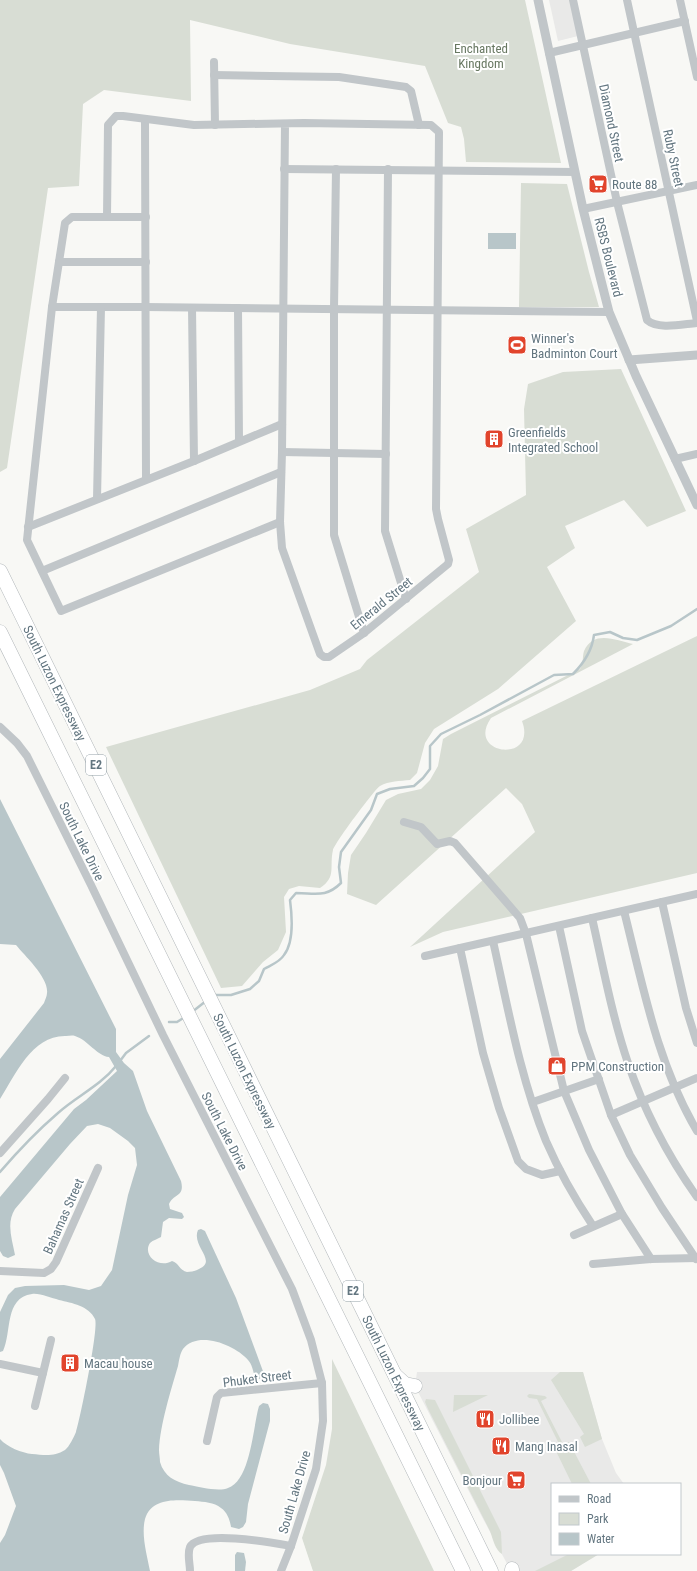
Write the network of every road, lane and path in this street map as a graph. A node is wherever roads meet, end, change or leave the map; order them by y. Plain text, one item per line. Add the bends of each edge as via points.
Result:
1 (538, 0) edge
2 (573, 0) edge
3 (627, 0) edge
4 (680, 0) edge
5 (685, 22) junction
6 (634, 33) junction
7 (583, 45) junction
8 (549, 52) junction
9 (214, 62) dead end
10 (214, 75) junction
11 (697, 77) edge
12 (145, 119) junction
13 (285, 124) junction
14 (215, 125) junction
15 (419, 125) junction
16 (284, 169) junction
17 (336, 169) junction
18 (388, 169) junction
19 (439, 170) junction
20 (575, 172) junction
21 (697, 185) edge
22 (669, 191) junction
23 (617, 202) junction
24 (583, 209) junction
25 (106, 217) junction
26 (146, 217) junction
27 (59, 262) junction
28 (146, 262) junction
29 (52, 307) junction
30 (145, 307) junction
31 (101, 308) junction
32 (192, 308) junction
33 (238, 308) junction
34 (284, 308) junction
35 (334, 309) junction
36 (386, 310) junction
37 (437, 310) junction
38 (609, 312) junction
39 (697, 322) edge
40 (697, 350) edge
41 (697, 355) edge
42 (655, 358) junction
43 (697, 358) edge
44 (629, 360) junction
45 (282, 424) junction
46 (238, 441) junction
47 (282, 452) junction
48 (335, 453) junction
49 (386, 454) junction
50 (697, 454) edge
51 (675, 458) junction
52 (194, 461) junction
53 (281, 472) junction
54 (146, 479) junction
55 (97, 499) junction
56 (697, 505) edge
57 (280, 522) junction
58 (28, 527) junction
59 (0, 571) edge
60 (42, 571) junction
61 (406, 599) junction
62 (0, 632) edge
63 (364, 632) junction
64 (0, 727) edge
65 (404, 822) dead end
66 (697, 894) edge
67 (662, 902) junction
68 (624, 911) junction
69 (592, 918) junction
70 (559, 926) junction
71 (526, 934) junction
72 (493, 941) junction
73 (460, 948) junction
74 (425, 956) dead end
75 (697, 1043) edge
76 (65, 1078) dead end
77 (697, 1078) edge
78 (598, 1079) junction
79 (674, 1087) junction
80 (564, 1091) junction
81 (643, 1101) junction
82 (532, 1102) junction
83 (611, 1115) junction
84 (697, 1131) edge
85 (0, 1153) edge
86 (98, 1168) dead end
87 (560, 1171) junction
88 (697, 1197) edge
89 (622, 1214) junction
90 (593, 1226) junction
91 (574, 1235) dead end
92 (697, 1258) edge
93 (651, 1259) junction
94 (593, 1264) dead end
95 (0, 1271) edge
96 (51, 1340) dead end
97 (0, 1364) edge
98 (43, 1373) junction
99 (395, 1375) junction
100 (322, 1384) junction
101 (415, 1386) dead end
102 (35, 1406) dead end
103 (207, 1441) dead end
104 (291, 1546) junction
105 (190, 1571) edge
106 (281, 1571) edge
107 (463, 1571) edge
108 (491, 1571) edge

1 - 8 street, RSBS Boulevard
2 - 7 street, Diamond Street
3 - 6 street, Ruby Street
4 - 5 street
5 - 6 street
5 - 11 street
6 - 7 street
6 - 22 street, Ruby Street
7 - 8 street
7 - 23 street, Diamond Street
8 - 20 street, RSBS Boulevard
9 - 10 street
10 - 14 street
10 - 15 street via 339,77 406,87 410,91
12 - 14 street
12 - 25 street via 116,116 108,125
12 - 26 street
13 - 14 street
13 - 15 street
13 - 16 street
15 - 19 street via 431,125 439,132
16 - 17 street
16 - 34 street
17 - 18 street
17 - 35 street
18 - 19 street
18 - 36 street
19 - 20 street
19 - 37 street
20 - 24 street, RSBS Boulevard
21 - 22 street
22 - 23 street
22 - 39 street, Ruby Street
23 - 24 street
23 - 39 street, Diamond Street via 647,320 658,326
24 - 38 street, RSBS Boulevard
25 - 26 street
25 - 27 street via 68,219
26 - 28 street
27 - 28 street
27 - 29 street
28 - 30 street
29 - 31 street
29 - 58 street
30 - 31 street
30 - 32 street
30 - 54 street
31 - 55 street
32 - 33 street
32 - 52 street
33 - 34 street
33 - 46 street
34 - 35 street
34 - 45 street
35 - 36 street
35 - 48 street
36 - 37 street
36 - 49 street
37 - 38 street
37 - 61 street, Emerald Street via 436,509 450,560
38 - 44 street, RSBS Boulevard
40 - 42 street
41 - 42 street
42 - 43 street via 673,361
42 - 44 street
44 - 51 street, RSBS Boulevard
45 - 46 street
45 - 47 street
46 - 52 street
47 - 48 street
47 - 53 street
48 - 49 street
48 - 63 street via 334,535
49 - 61 street via 385,531
50 - 51 street
51 - 56 street, RSBS Boulevard
52 - 54 street
53 - 57 street
53 - 60 street
54 - 55 street
55 - 58 street
57 - 60 street via 61,611
57 - 63 street, Emerald Street via 282,548 320,654 329,657
58 - 60 street via 27,540
59 - 99 highway, South Luzon Expressway / E2
61 - 63 street, Emerald Street
62 - 107 highway, South Luzon Expressway / E2
64 - 100 street, South Lake Drive via 27,756 163,1035 292,1289 311,1340
65 - 71 street via 421,827 437,844 455,843 520,918
66 - 67 street
67 - 68 street
67 - 75 street via 686,1008
68 - 69 street
68 - 79 street via 660,1051
69 - 70 street
69 - 81 street via 617,1024
70 - 71 street
70 - 78 street via 582,1031
71 - 72 street
71 - 80 street
72 - 73 street
72 - 82 street via 516,1046
73 - 74 street
73 - 87 street via 483,1053 498,1108 518,1161 526,1169 542,1175
76 - 85 street
77 - 79 street
78 - 80 street
78 - 83 street
79 - 81 street
79 - 84 street
80 - 82 street
80 - 89 street via 589,1150
81 - 83 street
81 - 88 street via 662,1140
82 - 87 street
83 - 92 street via 630,1155 662,1208
86 - 95 street, Bahamas Street via 51,1269 44,1273
87 - 90 street
89 - 90 street
89 - 93 street
90 - 91 street
92 - 93 street
93 - 94 street
96 - 98 street
97 - 98 street
98 - 102 street
99 - 101 highway via 405,1384
99 - 108 highway, South Luzon Expressway / E2
100 - 103 street, Phuket Street via 221,1393 217,1397
100 - 104 street, South Lake Drive via 323,1421 317,1463
104 - 105 street via 246,1539 199,1540 190,1548
104 - 106 street, South Lake Drive

